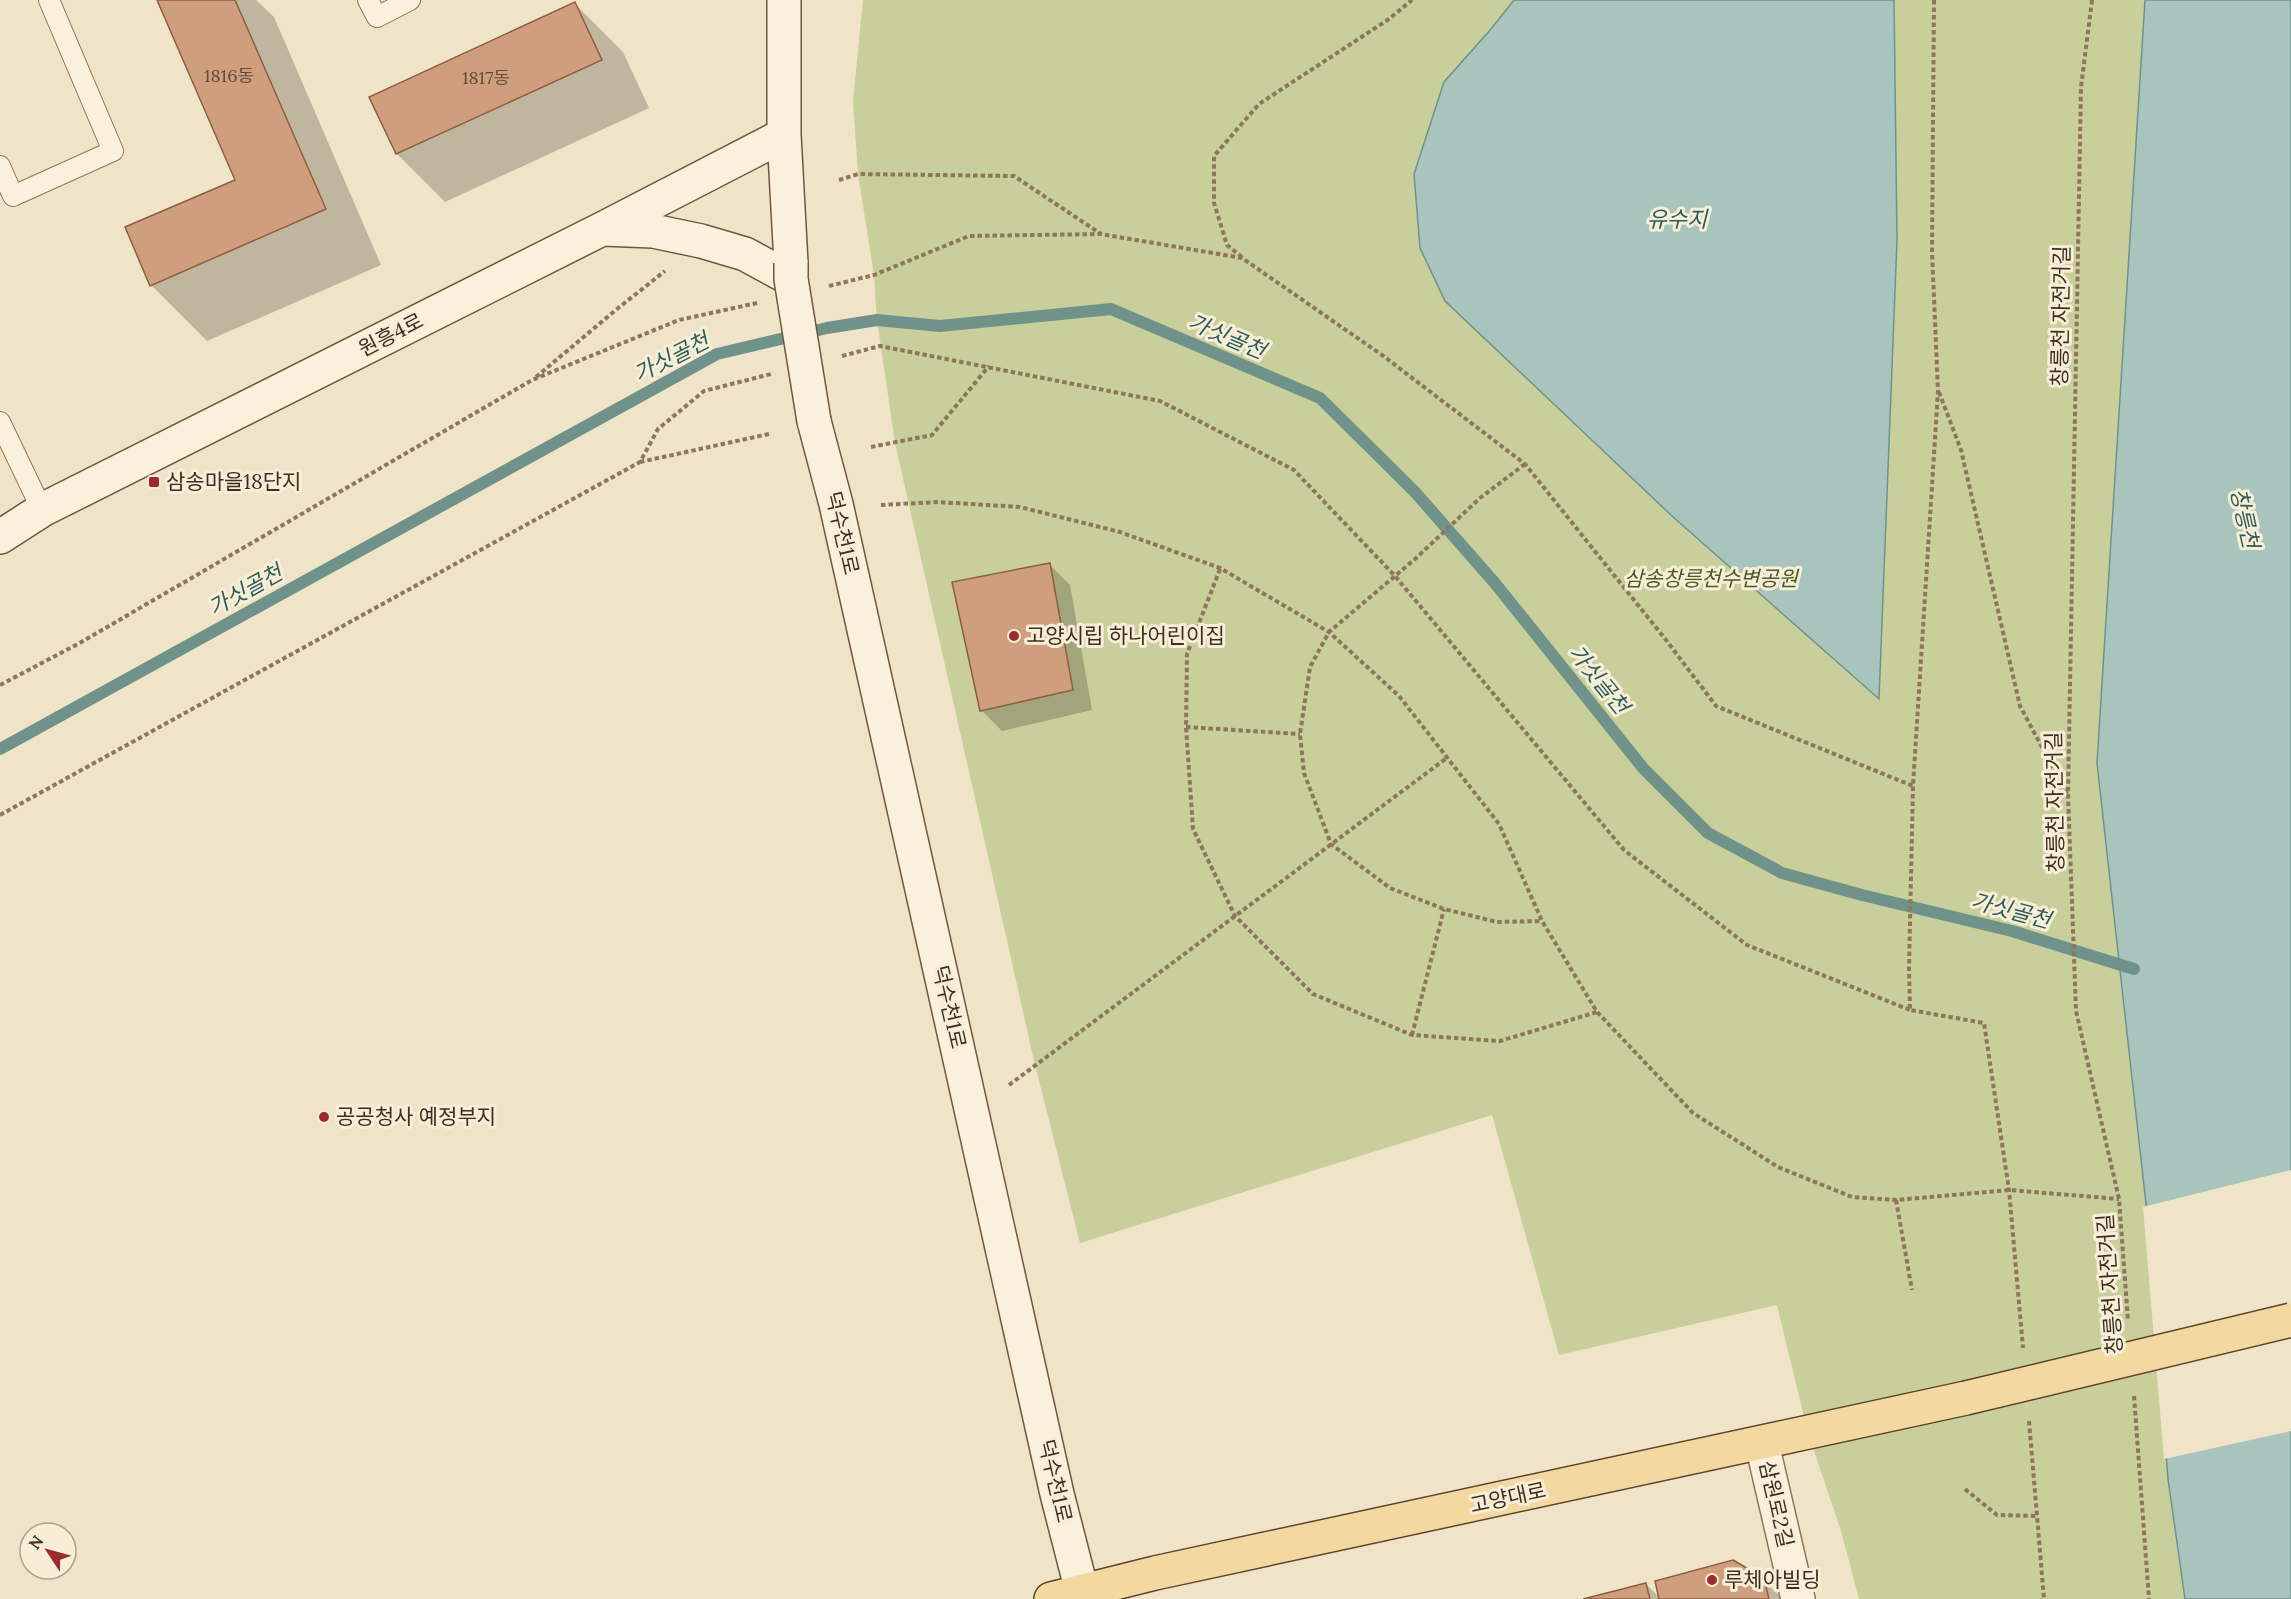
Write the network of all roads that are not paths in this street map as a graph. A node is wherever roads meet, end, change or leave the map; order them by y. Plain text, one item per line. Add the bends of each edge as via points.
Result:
1 (49, 0) edge
2 (369, 0) edge
3 (410, 0) edge
4 (784, 0) edge
5 (784, 135) junction
6 (0, 166) edge
7 (602, 229) junction
8 (801, 276) junction
9 (0, 422) edge
10 (42, 510) junction
11 (0, 537) edge
12 (2291, 1320) edge
13 (1762, 1443) junction
14 (1072, 1597) edge
15 (1798, 1599) edge

1 - 6 lane via 113,151 13,196
2 - 3 lane via 377,17
4 - 5 street
5 - 7 street, 원흥4로
5 - 8 street
7 - 8 street via 653,231 745,254
7 - 10 street, 원흥4로
8 - 14 street, 덕수천1로, bridge via 813,421 836,504 1057,1494
9 - 10 lane
10 - 11 street, 원흥4로
12 - 13 main road, 고양대로, bridge
13 - 14 main road, 고양대로 via 1155,1573
13 - 15 street, 삼원로2길

